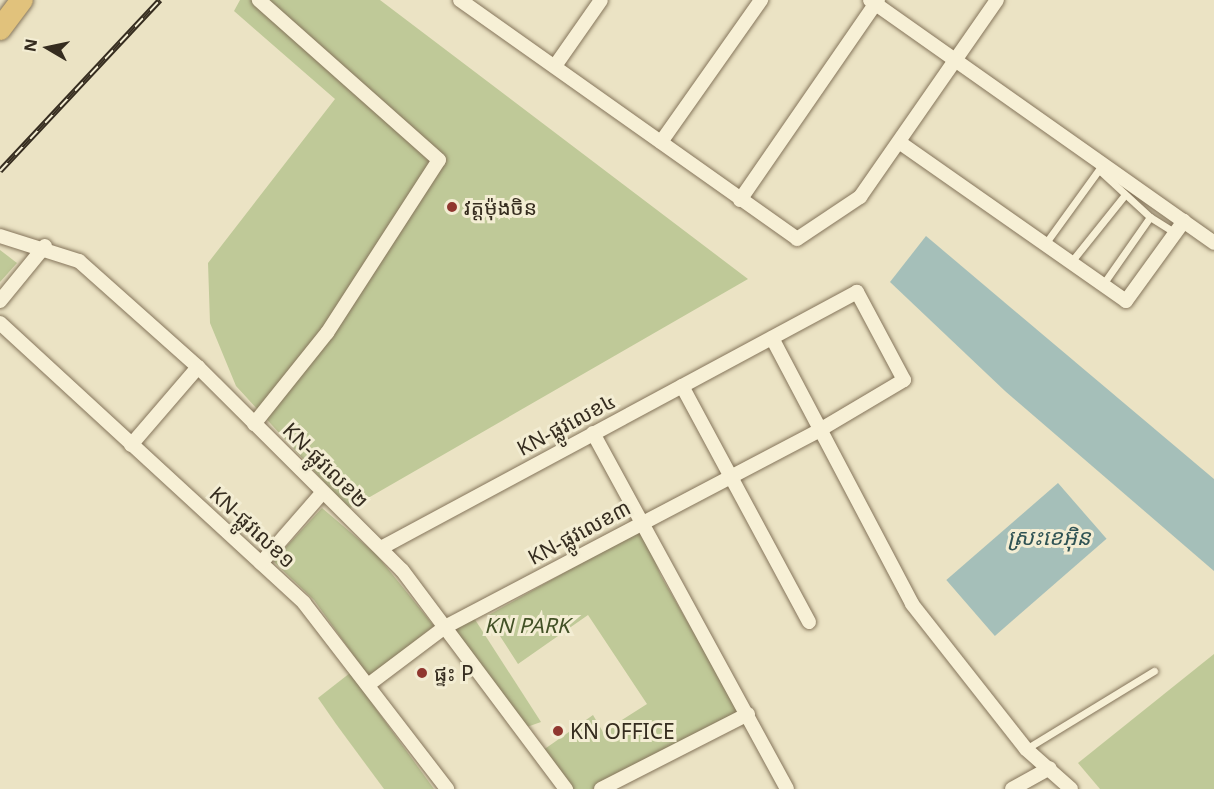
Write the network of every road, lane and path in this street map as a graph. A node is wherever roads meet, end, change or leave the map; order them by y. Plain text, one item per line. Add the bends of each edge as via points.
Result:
1 (22, 0) edge
2 (259, 0) edge
3 (460, 0) edge
4 (601, 0) edge
5 (761, 0) edge
6 (997, 0) edge
7 (874, 1) edge
8 (476, 5) edge
9 (0, 28) edge
10 (955, 60) junction
11 (555, 66) junction
12 (661, 142) junction
13 (899, 142) junction
14 (1101, 167) junction
15 (1123, 197) junction
16 (740, 200) junction
17 (1150, 217) junction
18 (1180, 227) junction
19 (0, 236) edge
20 (1214, 243) edge
21 (1045, 244) junction
22 (45, 246) junction
23 (1071, 262) junction
24 (1103, 285) junction
25 (0, 300) edge
26 (0, 324) edge
27 (772, 338) junction
28 (198, 368) junction
29 (682, 386) junction
30 (254, 424) junction
31 (818, 431) junction
32 (593, 433) junction
33 (131, 445) junction
34 (731, 477) junction
35 (322, 493) junction
36 (644, 522) junction
37 (381, 548) junction
38 (261, 563) junction
39 (809, 622) dead end
40 (445, 627) junction
41 (1154, 671) dead end
42 (368, 685) junction
43 (748, 714) junction
44 (1026, 749) junction
45 (1050, 768) junction
46 (447, 789) edge
47 (566, 789) edge
48 (601, 789) edge
49 (787, 789) edge
50 (1012, 789) edge
51 (1071, 789) edge

1 - 9 highway
2 - 30 street via 439,160 327,333
3 - 8 street
4 - 11 street
5 - 12 street
6 - 10 street
7 - 10 street
7 - 16 street
8 - 11 street
10 - 13 street
10 - 14 street
11 - 12 street
12 - 16 street
13 - 16 street via 860,197 796,239
13 - 21 street
14 - 15 lane
14 - 18 street
14 - 21 lane
15 - 17 lane
15 - 23 lane
17 - 18 lane
17 - 24 lane
18 - 20 street
18 - 24 street via 1126,300
19 - 22 street, KN-ផ្លូវលេខ២
21 - 23 street
22 - 25 street
22 - 28 street, KN-ផ្លូវលេខ២ via 79,261
23 - 24 street
26 - 33 street, KN-ផ្លូវលេខ១
27 - 29 street, KN-ផ្លូវលេខ៤
27 - 31 street
27 - 31 street, KN-ផ្លូវលេខ៤ via 857,292 904,380
28 - 30 street, KN-ផ្លូវលេខ២
28 - 33 street
29 - 32 street, KN-ផ្លូវលេខ៤
29 - 34 street
30 - 35 street, KN-ផ្លូវលេខ២
31 - 34 street, KN-ផ្លូវលេខ៣
31 - 44 street via 912,604
32 - 36 street
32 - 37 street, KN-ផ្លូវលេខ៤
33 - 38 street, KN-ផ្លូវលេខ១
34 - 36 street, KN-ផ្លូវលេខ៣
34 - 39 street
35 - 37 street, KN-ផ្លូវលេខ២
35 - 38 street
36 - 40 street, KN-ផ្លូវលេខ៣
36 - 43 street
37 - 40 street, KN-ផ្លូវលេខ២
38 - 42 street, KN-ផ្លូវលេខ១ via 304,603
40 - 42 street, KN-ផ្លូវលេខ៣
40 - 47 street, KN-ផ្លូវលេខ២
41 - 44 lane
42 - 46 street, KN-ផ្លូវលេខ១
43 - 48 street
43 - 49 street
44 - 45 street
45 - 50 street
45 - 51 street

